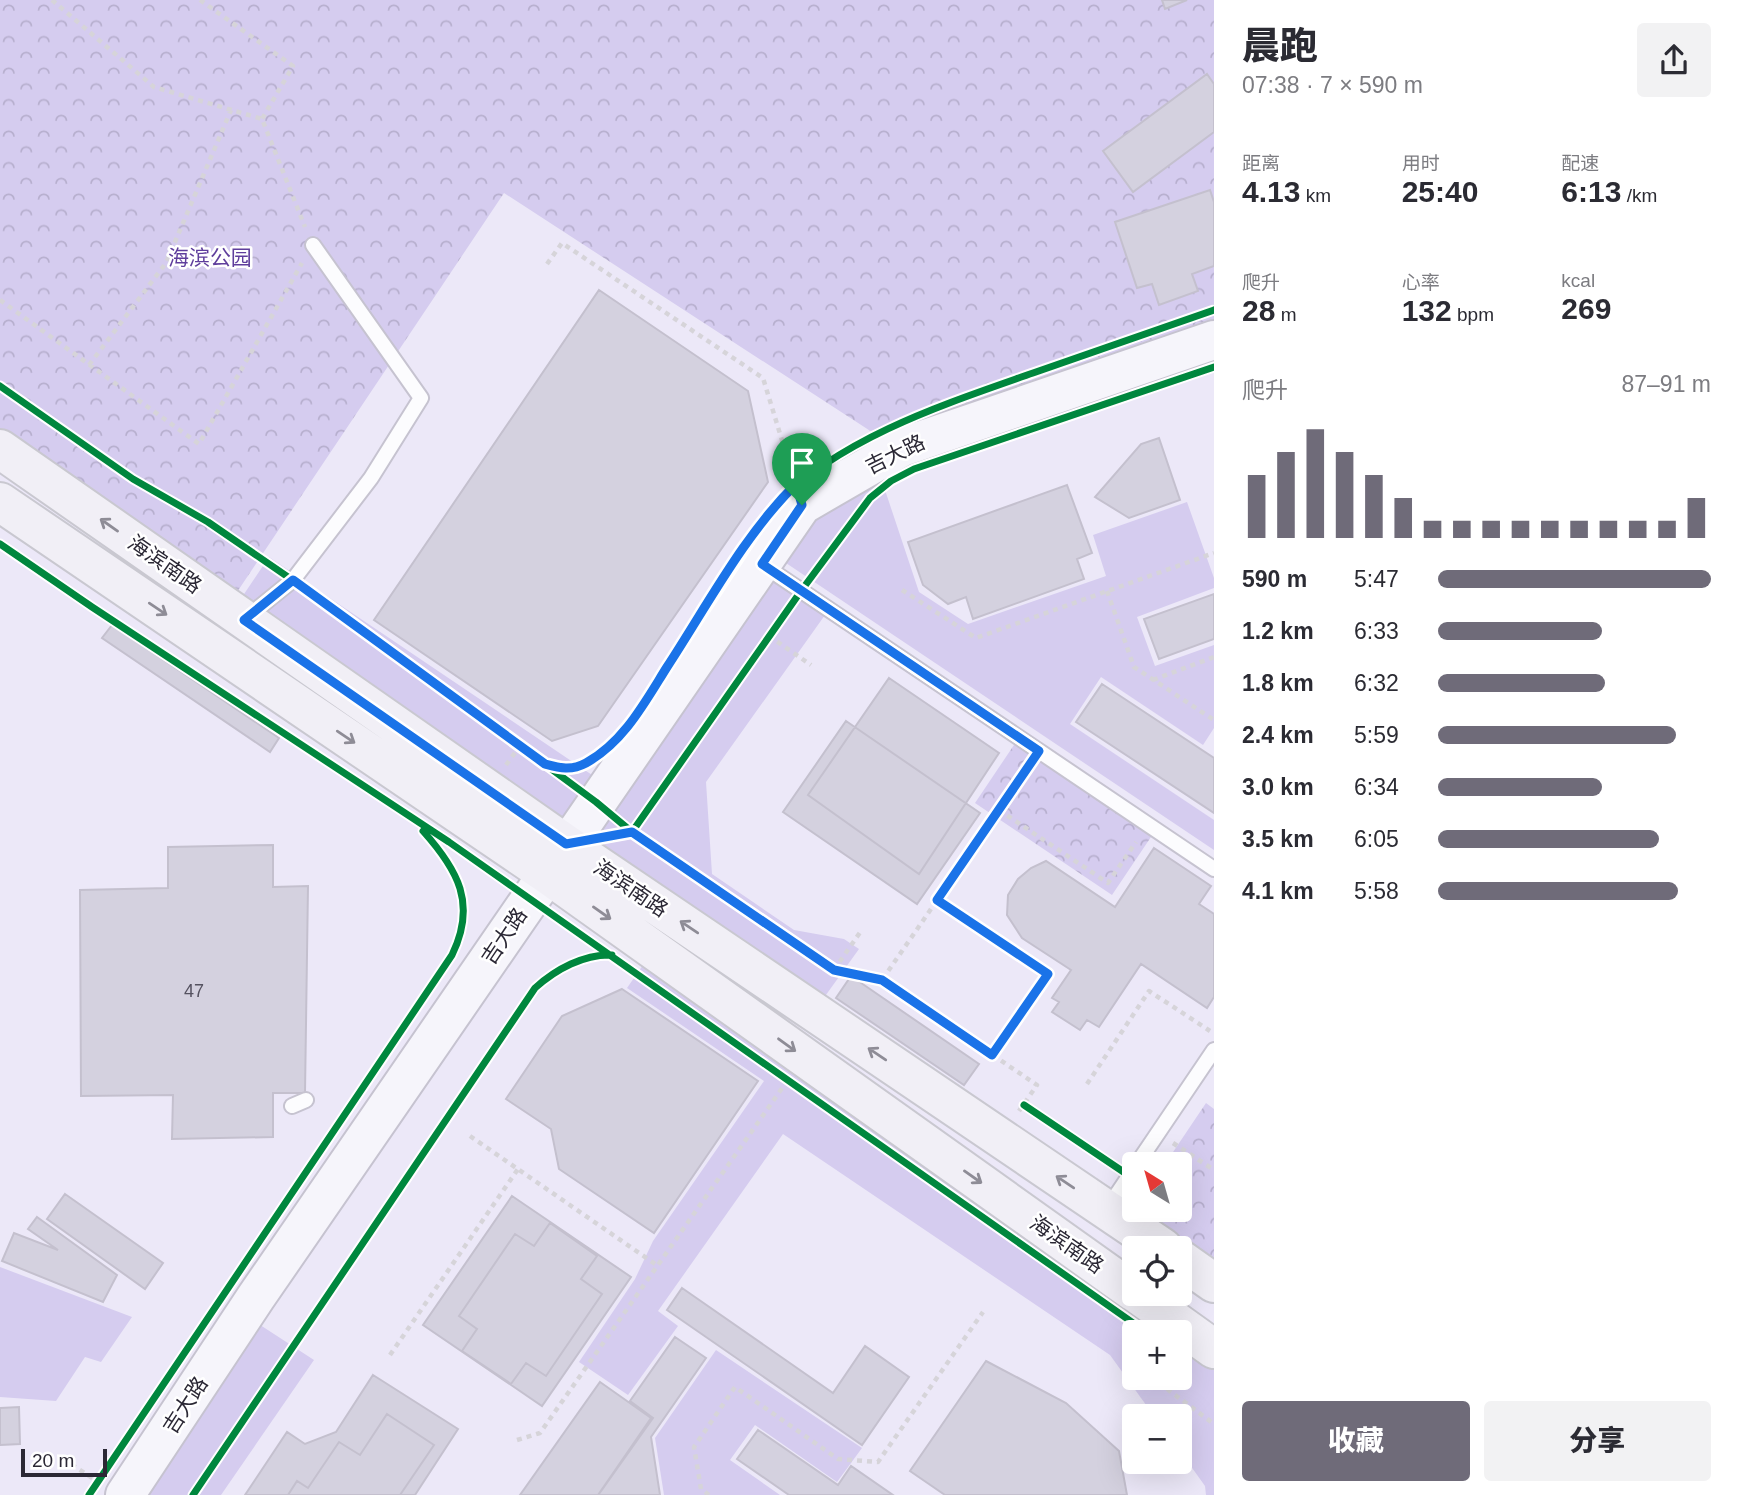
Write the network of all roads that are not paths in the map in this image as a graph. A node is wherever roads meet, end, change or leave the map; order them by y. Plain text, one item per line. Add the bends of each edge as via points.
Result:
1 (313, 245) road end
2 (1214, 340) edge
3 (0, 449) edge
4 (0, 502) edge
5 (762, 564) junction
6 (244, 620) junction
7 (556, 859) junction
8 (1214, 869) edge
9 (1214, 1050) edge
10 (1145, 1152) edge
11 (1122, 1187) edge
12 (1106, 1210) junction
13 (1145, 1236) edge
14 (1192, 1267) edge
15 (1122, 1283) edge
16 (1214, 1283) edge
17 (1153, 1306) edge
18 (1214, 1349) edge
19 (106, 1484) edge

1 - 6 lane via 421,398 371,478 293,580
2 - 5 main road, 吉大路 via 902,447 802,505
6 -> 3 main road, 海滨南路
4 -> 7 main road, 海滨南路
5 - 7 main road, 吉大路
5 - 8 lane
6 - 7 main road, 海滨南路
12 -> 7 main road, 海滨南路 via 1000,1138
7 -> 15 main road, 海滨南路
7 - 19 main road, 吉大路 via 256,1297
9 - 10 lane
11 - 12 lane
12 - 13 main road, 海滨南路
14 - 16 main road
17 - 18 main road, 海滨南路

